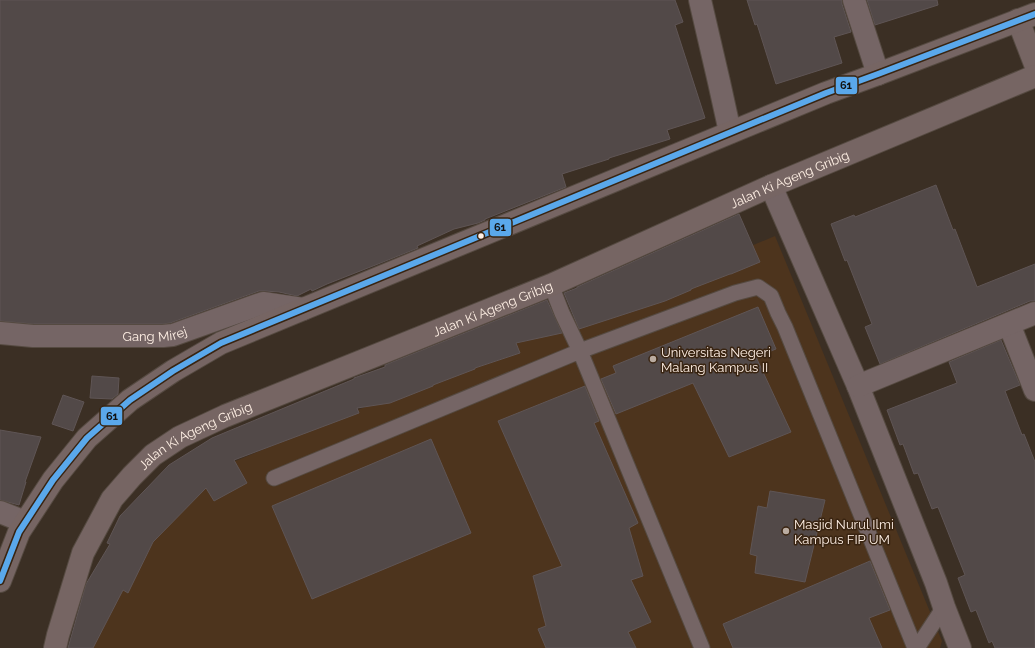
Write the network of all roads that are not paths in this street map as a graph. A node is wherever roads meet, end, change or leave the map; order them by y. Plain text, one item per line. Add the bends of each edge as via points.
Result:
1 (700, 0) edge
2 (854, 0) edge
3 (1027, 17) edge
4 (1035, 64) edge
5 (878, 74) junction
6 (1035, 76) edge
7 (730, 132) junction
8 (771, 186) junction
9 (551, 285) junction
10 (303, 310) junction
11 (1035, 313) edge
12 (1009, 324) junction
13 (0, 333) edge
14 (580, 352) junction
15 (858, 386) junction
16 (1035, 390) edge
17 (274, 478) dead end
18 (0, 512) edge
19 (25, 522) junction
20 (0, 581) edge
21 (944, 607) junction
22 (55, 648) edge
23 (702, 648) edge
24 (916, 648) edge
25 (960, 648) edge

1 - 7 street
2 - 5 street
3 - 4 main road
3 - 5 main road
5 - 7 main road
6 - 8 main road, Jalan Ki Ageng Gribig
7 - 10 main road
8 - 9 main road, Jalan Ki Ageng Gribig
8 - 15 street
9 - 14 lane
9 - 22 main road, Jalan Ki Ageng Gribig via 225,416 180,437 152,455 112,499 83,553
10 - 13 street, Gang Mirej via 263,303 173,335 163,336 33,336
10 - 19 main road via 221,343 130,400 87,438 53,480
11 - 12 street
12 - 15 street
12 - 16 street
14 - 17 lane
14 - 23 lane
14 - 24 lane via 758,286 771,296 800,361
15 - 21 street
18 - 19 street
19 - 20 main road
21 - 24 lane
21 - 25 street

